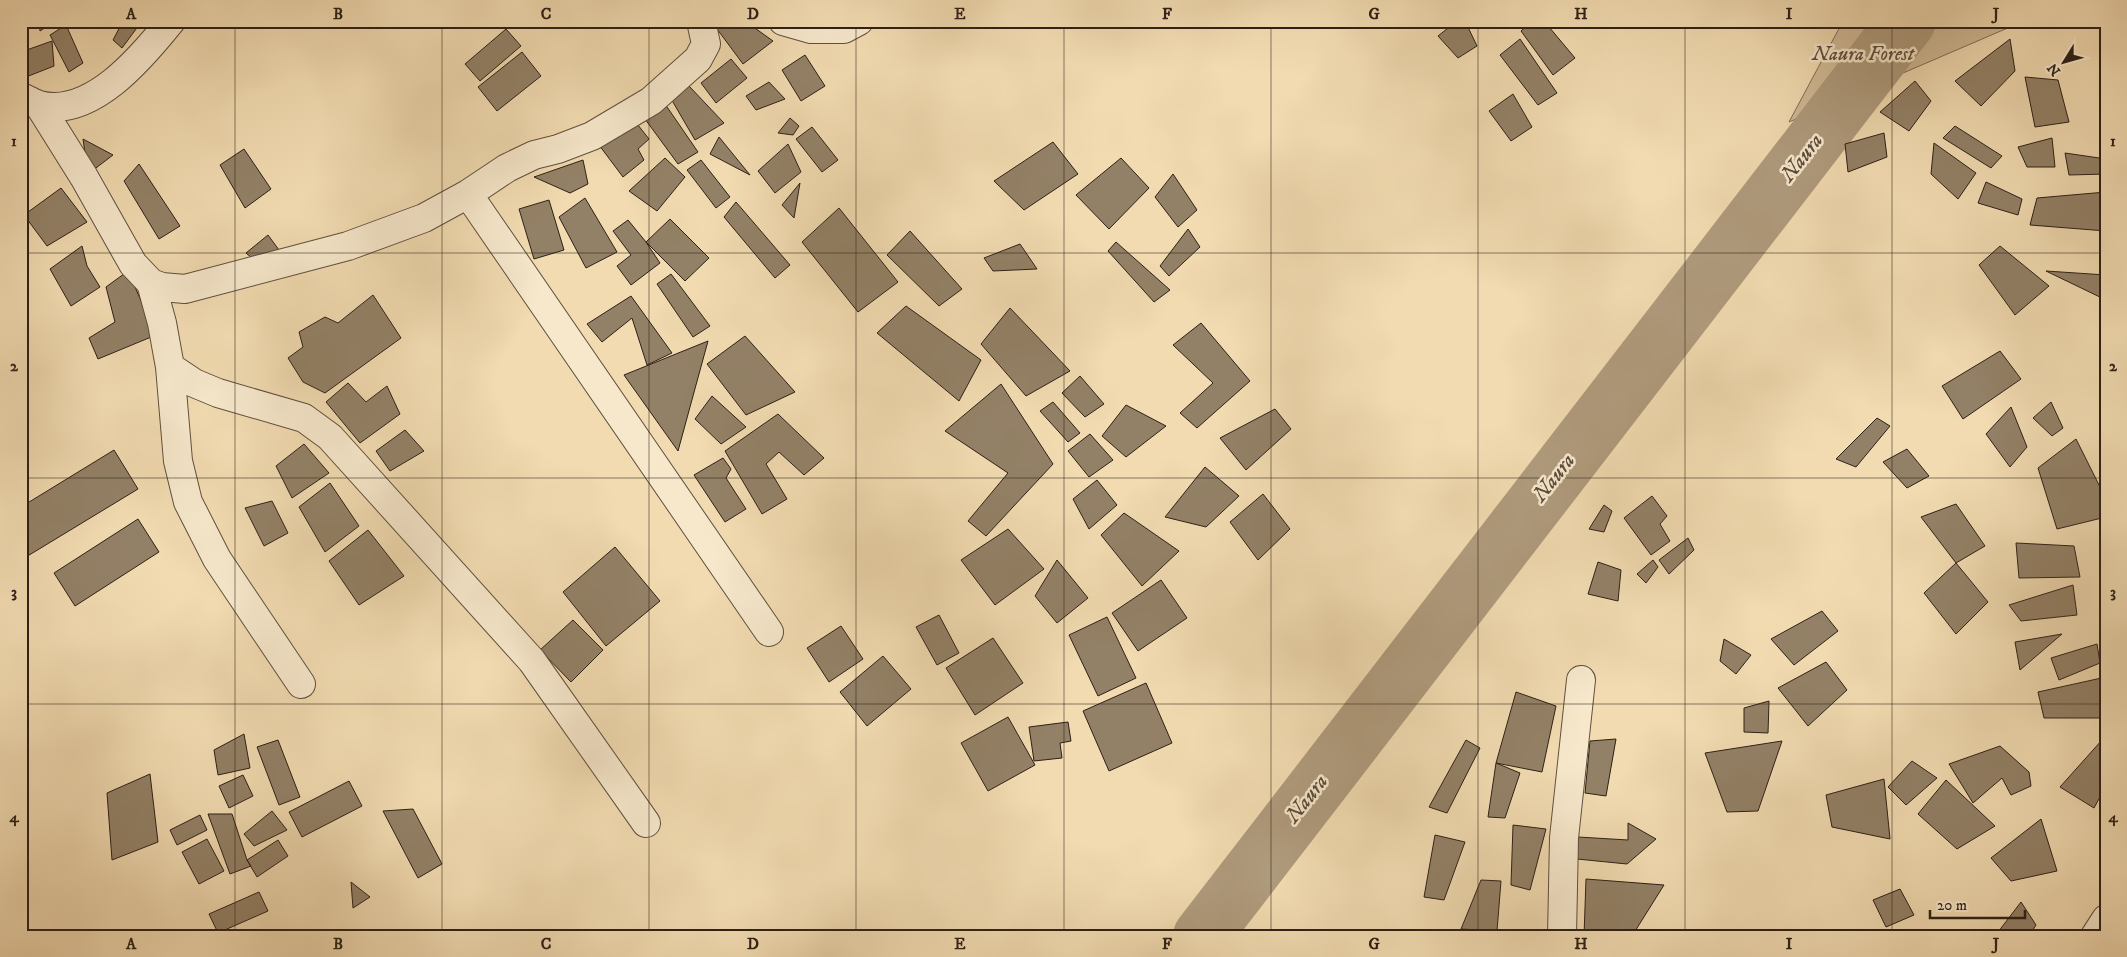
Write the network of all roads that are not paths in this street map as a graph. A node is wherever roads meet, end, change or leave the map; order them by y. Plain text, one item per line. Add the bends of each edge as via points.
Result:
1 (171, 21) edge
2 (701, 21) edge
3 (783, 21) edge
4 (859, 21) edge
5 (30, 101) edge
6 (468, 194) junction
7 (151, 283) junction
8 (170, 367) junction
9 (770, 632) dead end
10 (1581, 680) dead end
11 (301, 684) dead end
12 (646, 823) dead end
13 (2106, 919) edge
14 (1562, 936) edge
15 (2095, 936) edge

1 - 5 street via 145,54 105,89 84,101 62,106
2 - 6 street via 706,44 698,59 651,101 592,136 534,155 507,168
3 - 4 street via 811,29 844,29
5 - 7 street via 84,177 133,264
6 - 7 street via 424,218 382,234 282,264 185,289
6 - 9 street
7 - 8 street
8 - 11 street via 178,461 188,502 217,559
8 - 12 street via 194,383 218,393 304,418 330,437 532,661
10 - 14 street via 1564,838
13 - 15 street

